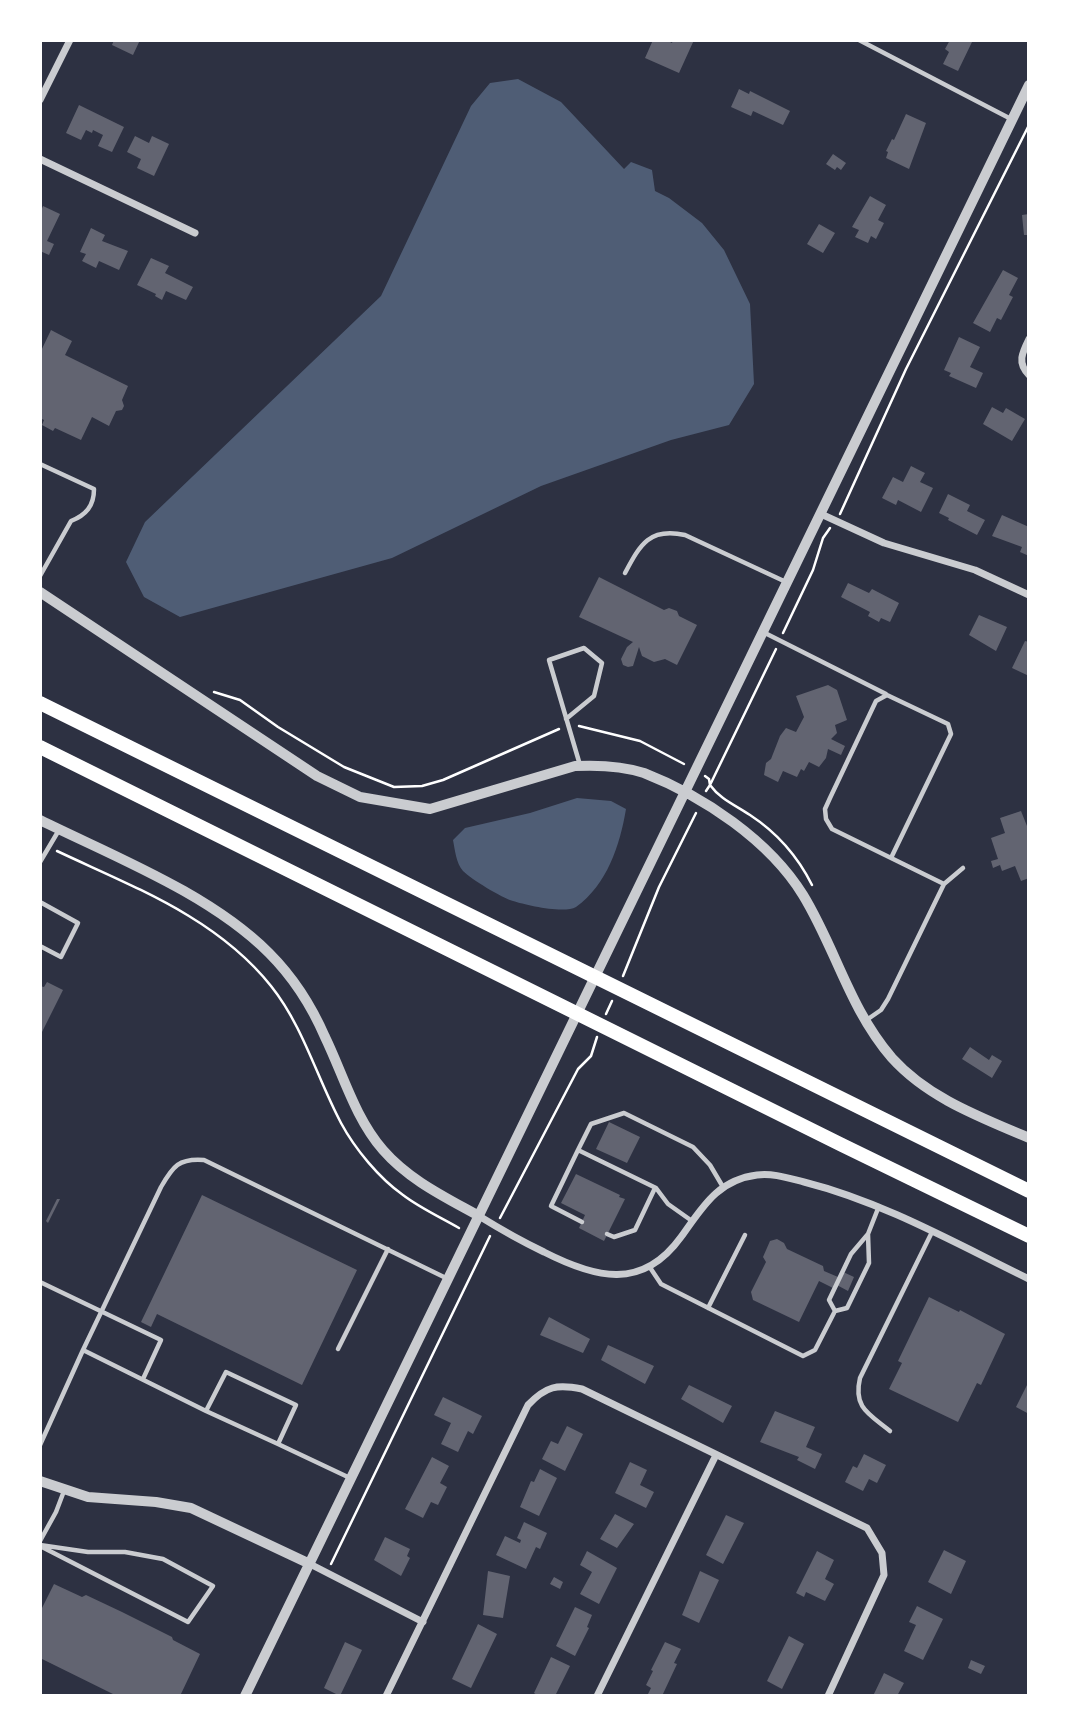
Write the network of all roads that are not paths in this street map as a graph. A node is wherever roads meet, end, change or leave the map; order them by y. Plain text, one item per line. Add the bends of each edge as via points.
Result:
1 (70, 40) edge
2 (859, 40) edge
3 (1029, 85) edge
4 (40, 100) edge
5 (1012, 119) junction
6 (40, 159) edge
7 (195, 233) dead end
8 (1029, 339) edge
9 (1029, 375) edge
10 (40, 464) edge
11 (821, 514) junction
12 (625, 573) dead end
13 (40, 576) edge
14 (787, 582) junction
15 (40, 592) edge
16 (1029, 594) edge
17 (763, 632) junction
18 (887, 695) junction
19 (40, 703) edge
20 (566, 719) junction
21 (40, 747) edge
22 (580, 765) junction
23 (685, 793) junction
24 (40, 820) edge
25 (59, 829) junction
26 (891, 858) junction
27 (40, 862) edge
28 (963, 868) dead end
29 (944, 884) junction
30 (40, 902) edge
31 (40, 946) edge
32 (595, 977) junction
33 (578, 1013) junction
34 (864, 1022) junction
35 (1029, 1138) edge
36 (578, 1150) junction
37 (723, 1187) junction
38 (656, 1188) junction
39 (1029, 1191) edge
40 (879, 1206) junction
41 (479, 1216) junction
42 (692, 1221) junction
43 (582, 1222) dead end
44 (932, 1232) junction
45 (607, 1234) dead end
46 (868, 1234) junction
47 (745, 1235) dead end
48 (1029, 1236) edge
49 (388, 1249) junction
50 (649, 1266) junction
51 (448, 1279) junction
52 (1029, 1279) edge
53 (40, 1282) edge
54 (708, 1308) junction
55 (101, 1311) junction
56 (835, 1311) junction
57 (338, 1349) dead end
58 (83, 1350) junction
59 (143, 1380) junction
60 (206, 1410) junction
61 (890, 1431) dead end
62 (278, 1444) junction
63 (40, 1445) edge
64 (716, 1455) junction
65 (351, 1479) junction
66 (40, 1482) edge
67 (65, 1490) junction
68 (40, 1544) edge
69 (310, 1563) junction
70 (423, 1622) junction
71 (245, 1696) edge
72 (386, 1696) edge
73 (597, 1696) edge
74 (828, 1696) edge

1 - 4 street
2 - 5 lane
3 - 5 street
5 - 11 street
6 - 7 street
8 - 9 street via 1021,356
10 - 13 lane via 94,489 90,509 71,521
11 - 14 street
11 - 16 street via 884,543 975,570
12 - 14 lane via 640,544 673,532
14 - 17 street
15 - 22 street via 317,776 360,797 430,809
17 - 18 lane
17 - 23 street
18 - 26 lane via 948,724 950,734
18 - 26 lane via 876,701 825,809 832,829
19 - 32 highway
20 - 20 lane via 549,660 584,648 603,663 594,696
20 - 22 lane
21 - 33 highway
22 - 23 street via 642,773
23 - 32 street
23 - 34 street via 747,832 777,860 803,895
24 - 25 street
25 - 27 lane
25 - 41 street via 199,900 229,918 270,954 302,994 359,1114 383,1150 422,1185
26 - 29 lane
28 - 29 lane
29 - 34 lane via 888,999
30 - 31 lane via 78,923 61,957
32 - 33 street
32 - 39 highway
33 - 41 street
33 - 48 highway
34 - 35 street via 893,1059 929,1091
36 - 37 lane via 591,1124 624,1113 693,1147
36 - 38 lane
36 - 43 lane via 551,1206
37 - 40 street via 757,1175 777,1175
37 - 42 street
38 - 42 lane
38 - 45 lane via 635,1230 623,1236
40 - 44 street
40 - 46 lane
41 - 50 street via 589,1272 619,1275
41 - 51 street
42 - 50 street via 674,1247
44 - 52 street
44 - 61 lane via 860,1378 863,1410
46 - 56 lane via 851,1254 829,1300
46 - 56 lane via 869,1263 847,1308
47 - 54 lane
49 - 51 lane
49 - 55 lane via 204,1160 192,1159 170,1171
49 - 57 lane
50 - 54 lane via 661,1284
51 - 65 street
53 - 55 lane
54 - 56 lane via 803,1356 815,1350
55 - 58 lane
55 - 59 lane via 161,1340
58 - 59 lane
58 - 63 lane
59 - 60 lane
60 - 62 lane
60 - 62 lane via 226,1372 238,1377 296,1405
62 - 65 lane
64 - 70 street via 582,1389 564,1386 537,1395 528,1405
64 - 73 street
64 - 74 street via 867,1528 882,1553 884,1575
65 - 69 street
66 - 67 street
67 - 68 lane
67 - 69 street via 88,1497 191,1508
68 - 68 lane via 163,1559 212,1586 188,1622
69 - 70 street
69 - 71 street
70 - 72 street

